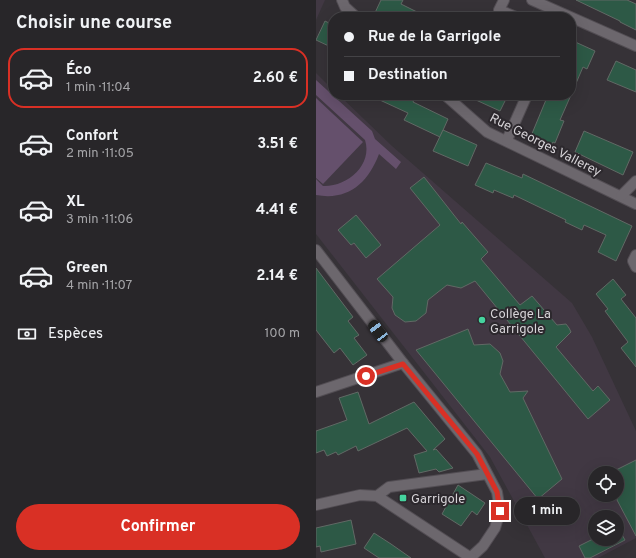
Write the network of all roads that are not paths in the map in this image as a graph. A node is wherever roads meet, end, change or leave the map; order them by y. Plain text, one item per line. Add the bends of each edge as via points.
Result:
1 (342, 0) edge
2 (504, 0) edge
3 (532, 0) edge
4 (350, 12) edge
5 (504, 12) edge
6 (557, 12) edge
7 (576, 21) edge
8 (636, 46) edge
9 (451, 100) edge
10 (525, 100) edge
11 (506, 140) junction
12 (636, 181) edge
13 (621, 196) junction
14 (636, 204) edge
15 (316, 250) edge
16 (636, 255) edge
17 (636, 267) edge
18 (403, 364) junction
19 (316, 392) edge
20 (487, 474) junction
21 (377, 496) junction
22 (316, 505) edge
23 (470, 558) edge

1 - 4 street
2 - 5 street via 499,10
3 - 6 street
7 - 8 street
9 - 11 street, Rue Georges Vallerey via 487,132
10 - 11 street
11 - 13 street, Rue Georges Vallerey
12 - 13 street
13 - 14 street, Rue Georges Vallerey
15 - 18 street
16 - 17 street via 633,261
18 - 19 street
18 - 20 street via 477,454
20 - 21 street via 388,487
20 - 23 street via 497,492 500,511 495,528 486,542
21 - 22 street via 360,495
21 - 23 street

